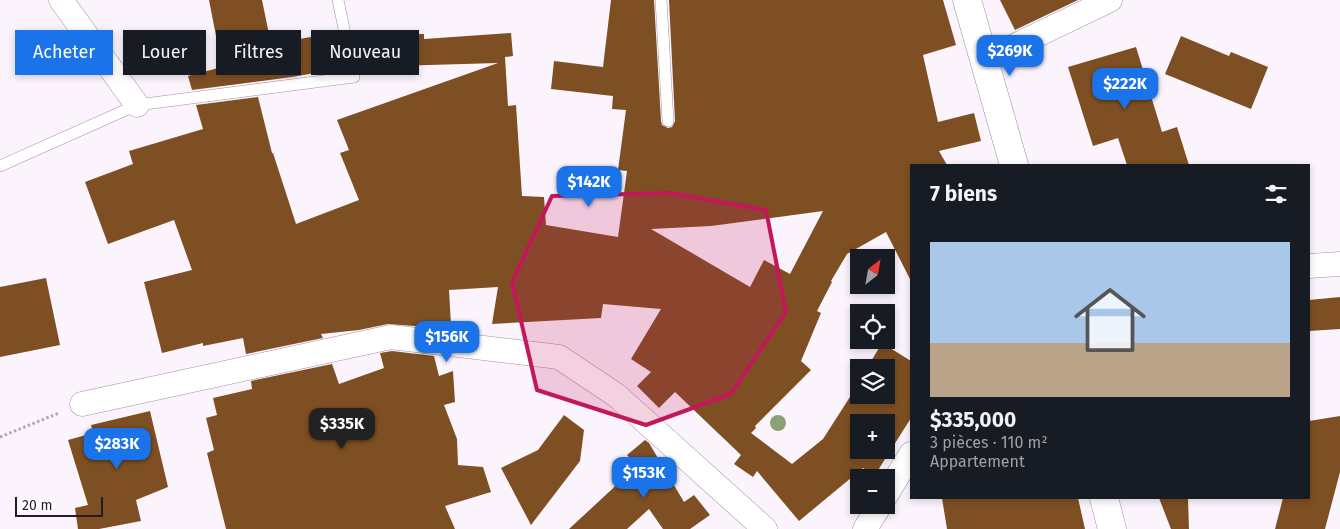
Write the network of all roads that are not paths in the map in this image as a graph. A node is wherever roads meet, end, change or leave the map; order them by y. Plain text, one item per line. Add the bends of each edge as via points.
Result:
1 (61, 0) edge
2 (338, 0) edge
3 (661, 0) edge
4 (967, 0) edge
5 (1110, 0) edge
6 (983, 60) junction
7 (137, 105) junction
8 (668, 121) dead end
9 (1014, 164) edge
10 (0, 166) edge
11 (1340, 264) edge
12 (1310, 266) edge
13 (82, 404) road end
14 (910, 456) edge
15 (895, 480) edge
16 (1104, 499) edge
17 (875, 514) edge
18 (765, 529) edge
19 (866, 529) edge
20 (1112, 529) edge

1 - 7 street
2 - 7 lane via 354,77
3 - 8 lane
4 - 6 street
5 - 6 street
6 - 9 street
7 - 10 lane
11 - 12 street
13 - 18 street via 390,337 559,357 616,395
14 - 15 street
16 - 20 street
17 - 19 street

